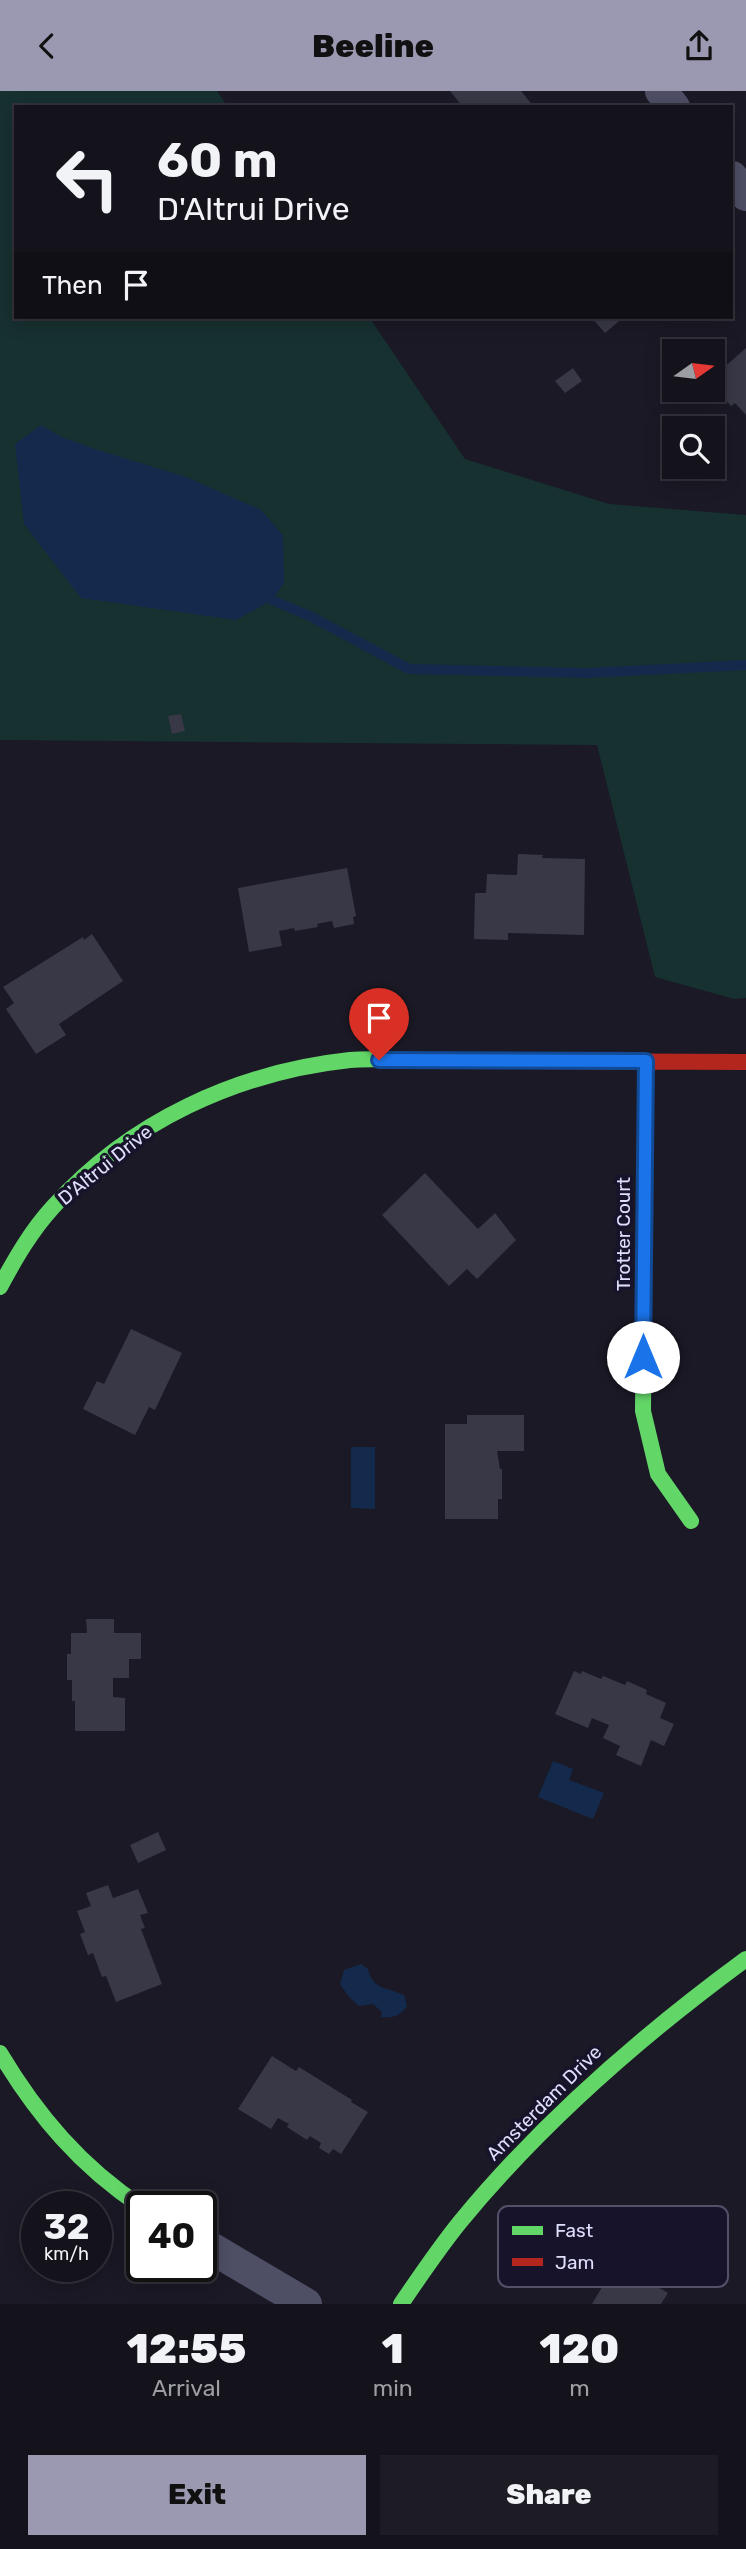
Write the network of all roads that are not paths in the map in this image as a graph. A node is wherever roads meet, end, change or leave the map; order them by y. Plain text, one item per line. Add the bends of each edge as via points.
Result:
1 (661, 91) edge
2 (672, 105) edge
3 (733, 178) edge
4 (746, 195) edge
5 (646, 1061) junction
6 (746, 1062) edge
7 (0, 1287) edge
8 (691, 1521) dead end
9 (746, 1959) edge
10 (0, 2053) edge
11 (126, 2195) edge
12 (217, 2251) edge
13 (306, 2304) edge
14 (401, 2304) edge

1 - 2 street
3 - 4 street
5 - 6 street, D'Altrui Drive
5 - 7 street, D'Altrui Drive via 353,1060 257,1078 201,1099 144,1130 95,1168 52,1208
5 - 8 street, Trotter Court via 643,1411 658,1473
9 - 14 street, Amsterdam Drive via 629,2048 565,2108 459,2223
10 - 11 street via 18,2086 56,2136
12 - 13 street

